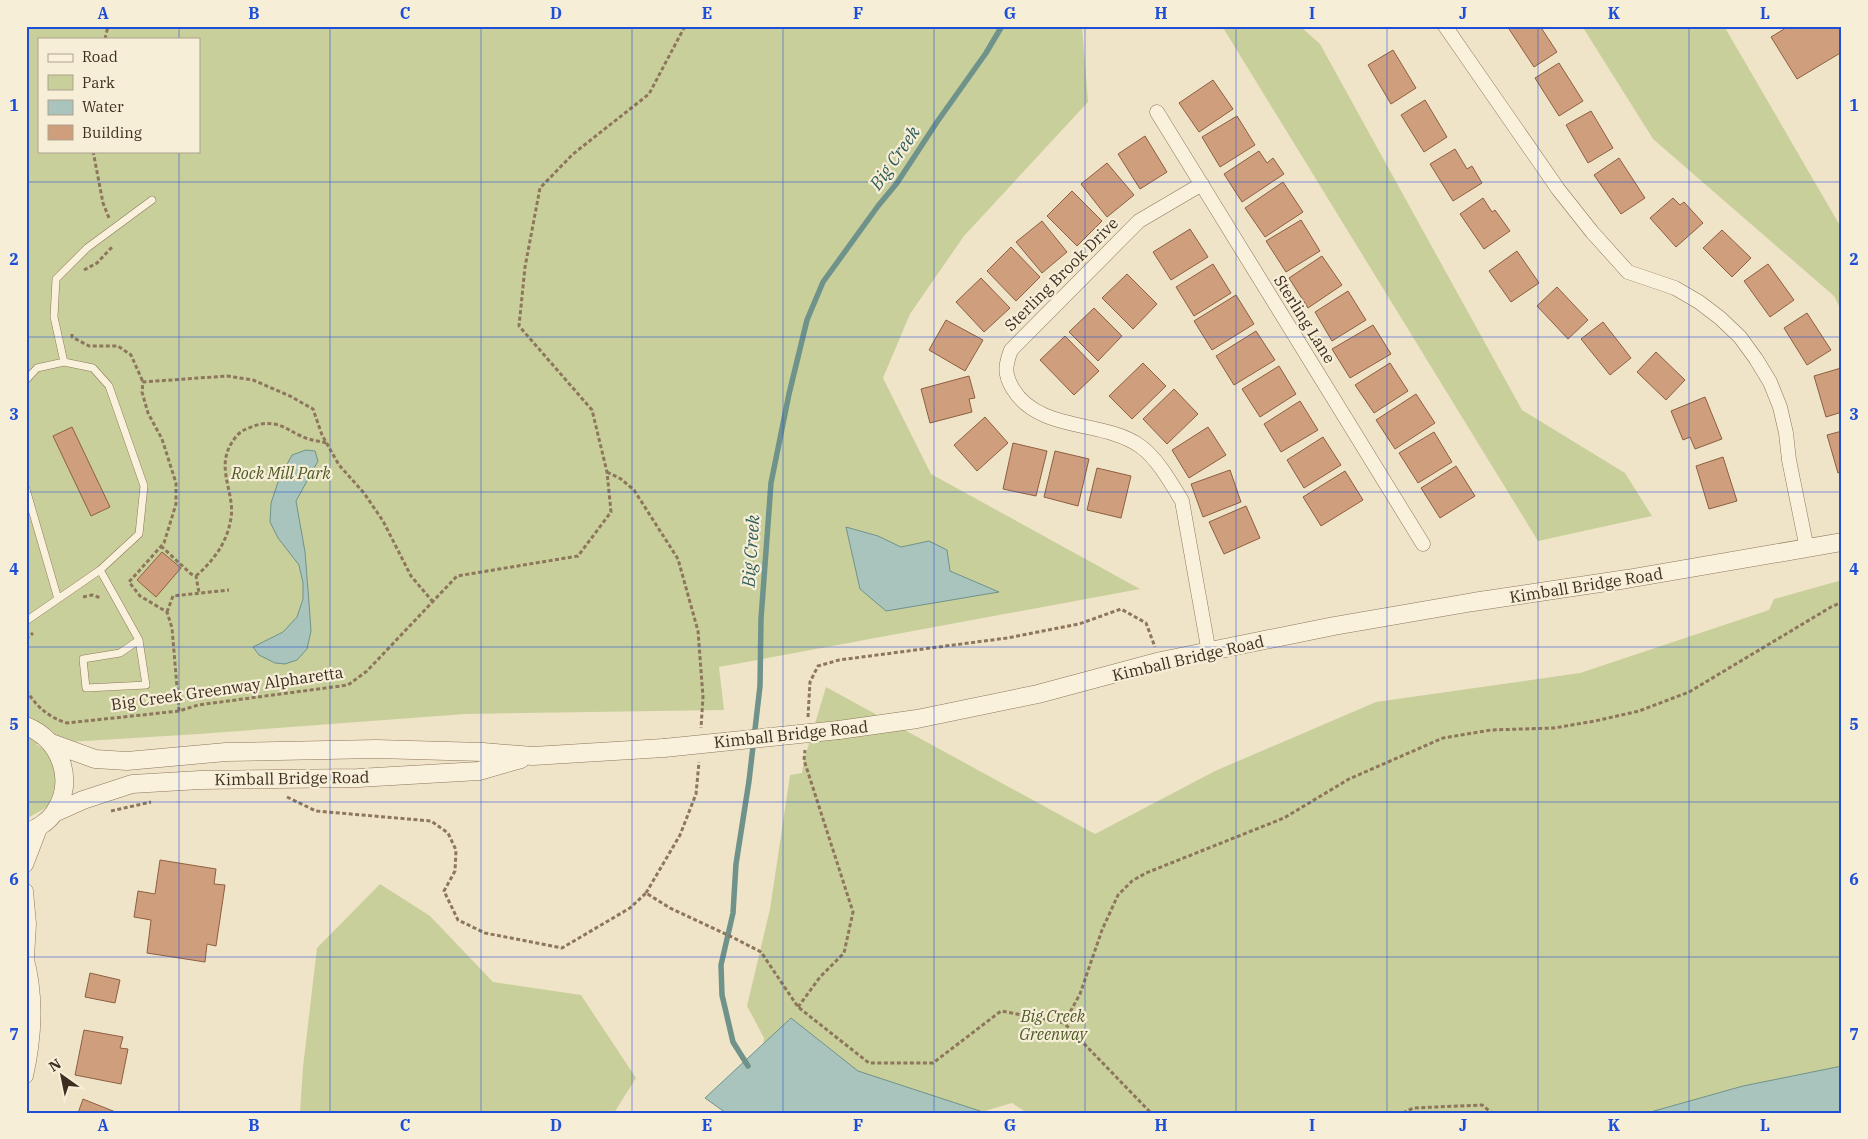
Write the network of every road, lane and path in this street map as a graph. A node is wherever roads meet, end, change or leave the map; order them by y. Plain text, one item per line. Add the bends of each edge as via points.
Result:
1 (685, 26) edge
2 (1445, 26) edge
3 (1157, 112) dead end
4 (93, 152) edge
5 (1202, 184) junction
6 (152, 200) dead end
7 (113, 230) junction
8 (82, 271) dead end
9 (71, 329) dead end
10 (64, 362) junction
11 (26, 380) edge
12 (143, 382) junction
13 (327, 443) junction
14 (607, 472) junction
15 (26, 489) edge
16 (1842, 542) edge
17 (1423, 544) dead end
18 (161, 546) junction
19 (1807, 549) junction
20 (100, 570) junction
21 (196, 576) junction
22 (133, 587) junction
23 (229, 590) dead end
24 (199, 593) junction
25 (58, 599) junction
26 (116, 599) junction
27 (76, 602) dead end
28 (433, 602) junction
29 (1842, 602) edge
30 (167, 612) junction
31 (26, 621) edge
32 (39, 628) dead end
33 (26, 639) edge
34 (139, 640) junction
35 (1208, 653) junction
36 (1161, 661) junction
37 (26, 690) edge
38 (180, 711) junction
39 (807, 721) dead end
40 (27, 726) edge
41 (700, 736) dead end
42 (806, 741) dead end
43 (51, 743) junction
44 (699, 755) dead end
45 (533, 756) junction
46 (284, 795) dead end
47 (157, 801) dead end
48 (107, 812) dead end
49 (54, 813) junction
50 (33, 830) edge
51 (26, 865) edge
52 (26, 891) edge
53 (646, 894) junction
54 (27, 957) edge
55 (798, 1008) junction
56 (1064, 1023) junction
57 (26, 1076) edge
58 (1151, 1113) edge
59 (1403, 1113) edge
60 (1492, 1113) edge

1 - 14 path, Big Creek Greenway Alpharetta via 649,94 573,154 540,188 525,267 519,326 592,410
2 - 19 street via 1558,188 1628,272 1675,288 1699,302 1740,337 1756,358 1780,407
3 - 5 street, Sterling Lane
4 - 7 path via 103,203
5 - 17 street, Sterling Lane
5 - 35 street, Sterling Brook Drive via 1139,221 1010,350 1005,364 1006,374 1018,398 1029,407 1046,416 1125,438 1141,447 1171,483 1182,501
6 - 7 lane
7 - 8 path via 118,241 97,263
7 - 10 lane via 87,248 56,279 54,317
9 - 12 path via 72,337 88,346 118,346 132,355
10 - 11 lane via 37,368
10 - 20 lane via 93,368 109,386 144,486 139,534
12 - 13 path via 227,376 253,380 313,409
12 - 18 path via 142,392 148,413 162,438 176,483 176,504
13 - 21 path via 299,436 272,423 256,425 234,439 226,452 226,481 232,505 226,539 214,558
13 - 28 path via 338,465 364,493 383,521 411,576
14 - 28 path, Big Creek Greenway Alpharetta via 611,512 578,556 457,576
14 - 41 path via 634,490 678,559 698,631 703,697
15 - 25 lane
16 - 19 street, Kimball Bridge Road
18 - 21 path
18 - 22 path via 129,582
19 - 35 street, Kimball Bridge Road via 1353,622
20 - 25 lane
20 - 26 lane
21 - 24 path
22 - 26 path
22 - 30 path via 140,596
23 - 24 path
24 - 30 path via 173,596
25 - 31 lane
26 - 27 path via 107,606 102,599 92,595
26 - 34 lane
28 - 38 path, Big Creek Greenway Alpharetta via 367,671 348,685 198,705
29 - 56 path via 1689,692 1639,711 1595,721 1554,728 1491,730 1443,738 1349,779 1284,818 1146,873 1118,895 1080,994
30 - 38 path via 172,628
32 - 33 path
34 - 34 lane via 120,653 83,659 86,688 146,684
35 - 36 street, Kimball Bridge Road
36 - 39 path via 1146,623 1121,608 1079,624 1016,636 839,660 818,666 810,682
36 - 45 street, Kimball Bridge Road, bridge via 1028,696 917,719 664,748
37 - 38 path, Big Creek Greenway Alpharetta via 46,714 67,723
40 - 43 street
42 - 55 path via 804,760 854,912 844,953 820,977
43 - 45 street, Kimball Bridge Road via 95,759 128,760 226,752 350,750
43 - 49 street via 61,759 65,778 62,796
44 - 53 path via 696,794 680,835
45 - 49 street, Kimball Bridge Road via 479,771 132,784
46 - 53 path via 316,811 431,821 448,833 456,850 455,871 444,891 451,906 458,920 484,933 562,948 630,908
47 - 48 path
49 - 50 street
50 - 51 street
52 - 54 street
53 - 55 path via 761,952
54 - 57 street via 34,1021
55 - 56 path via 869,1063 933,1063 1001,1011
56 - 58 path
59 - 60 path via 1413,1108 1482,1105

